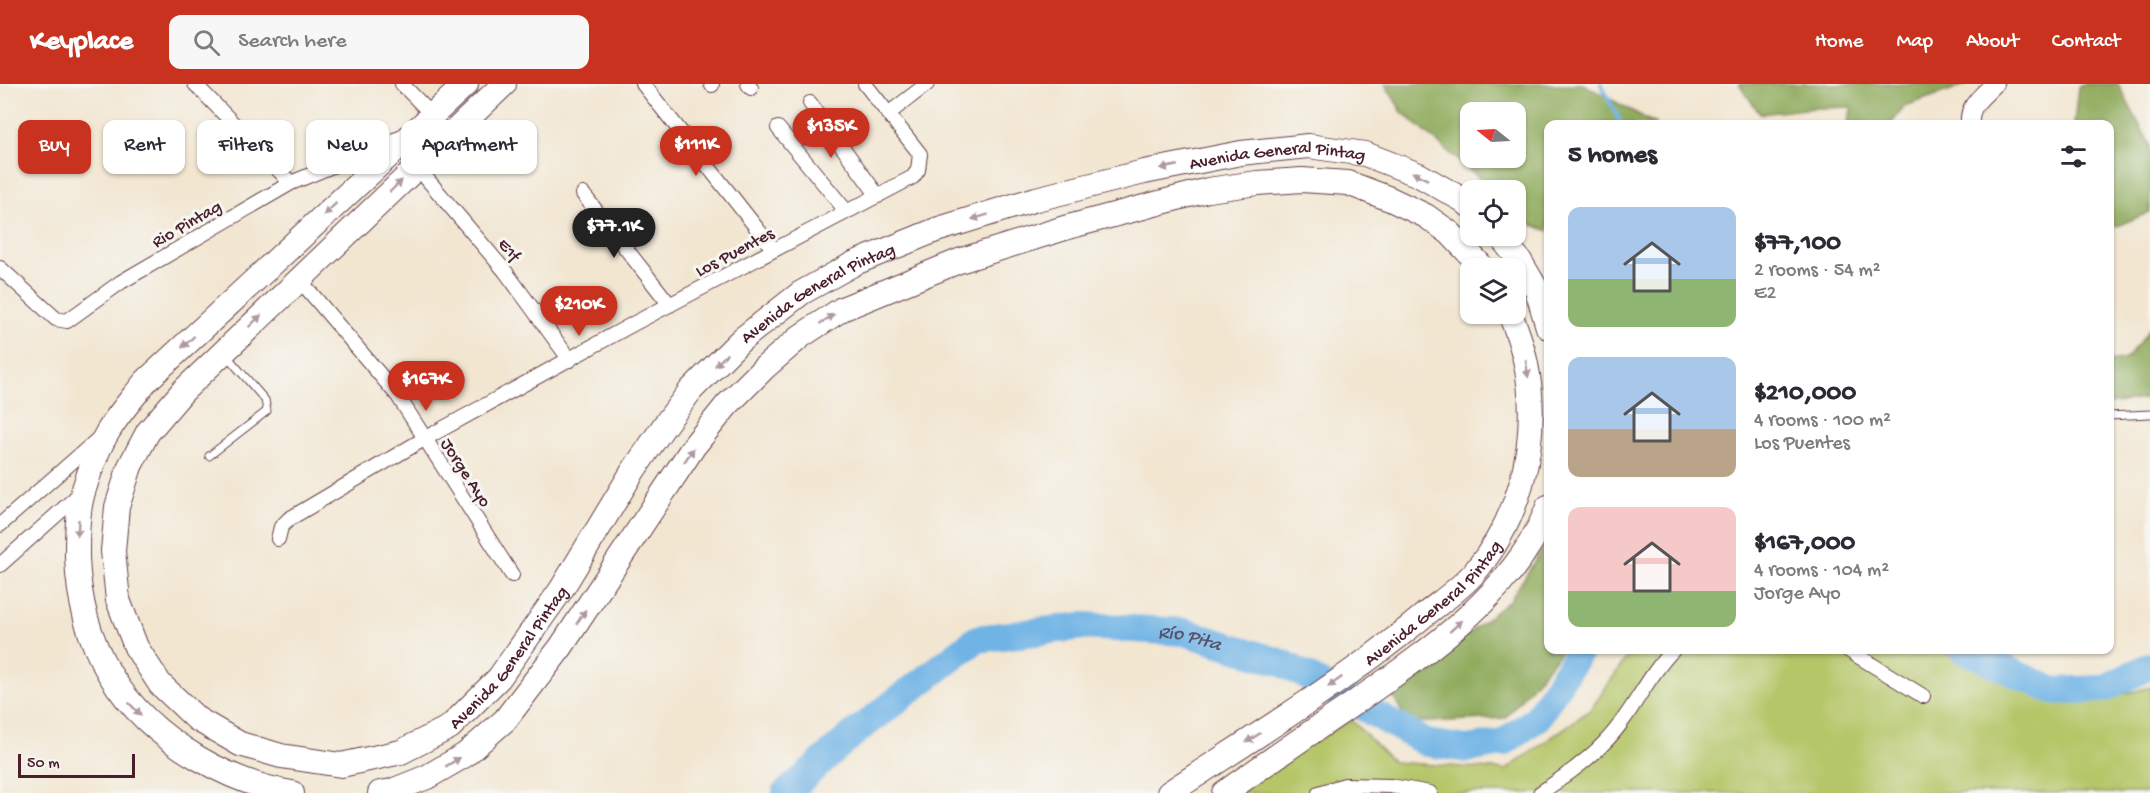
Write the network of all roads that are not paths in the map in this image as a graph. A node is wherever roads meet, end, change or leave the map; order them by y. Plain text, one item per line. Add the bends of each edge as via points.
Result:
1 (195, 84) edge
2 (402, 84) edge
3 (466, 84) edge
4 (504, 84) edge
5 (643, 84) edge
6 (865, 84) edge
7 (927, 84) edge
8 (1994, 84) edge
9 (810, 103) dead end
10 (888, 114) junction
11 (432, 115) junction
12 (426, 120) edge
13 (465, 120) edge
14 (1970, 120) edge
15 (778, 128) dead end
16 (401, 138) edge
17 (401, 142) edge
18 (408, 174) edge
19 (423, 174) edge
20 (291, 183) junction
21 (583, 194) dead end
22 (878, 196) junction
23 (1460, 198) edge
24 (847, 212) junction
25 (1508, 246) edge
26 (774, 250) junction
27 (1474, 258) edge
28 (0, 268) edge
29 (299, 279) junction
30 (670, 306) junction
31 (1544, 314) edge
32 (1515, 324) edge
33 (224, 352) junction
34 (570, 360) junction
35 (2150, 414) edge
36 (2114, 416) edge
37 (109, 430) junction
38 (424, 439) junction
39 (209, 456) dead end
40 (83, 491) junction
41 (1544, 517) edge
42 (0, 525) edge
43 (278, 539) dead end
44 (0, 566) edge
45 (512, 575) dead end
46 (1669, 654) edge
47 (1855, 654) edge
48 (1923, 696) dead end
49 (292, 793) edge
50 (380, 793) edge
51 (1169, 793) edge
52 (1224, 793) edge
53 (1319, 793) edge
54 (1430, 793) edge
55 (1540, 793) edge

1 - 20 street
2 - 11 street
3 - 11 highway
4 - 13 highway, Avenida General Pintag
5 - 26 street
6 - 10 street
7 - 10 street
8 - 14 street via 1975,102
9 - 22 street
10 - 22 street, Los Puentes via 920,154 913,177
11 - 12 highway
15 - 24 street
16 - 20 street, Rio Pintag
17 -> 37 highway via 145,382
29 -> 18 highway, Avenida General Pintag
19 - 34 street, E1f via 505,271
20 - 28 street, Rio Pintag via 121,282 67,321 56,319
21 - 30 street
22 - 24 street, Los Puentes
23 -> 33 highway, Avenida General Pintag via 1419,175 1365,154 1308,146 1230,155 1036,199 936,230 855,263 784,306 741,340 692,390 639,462 561,590 499,678 450,727 401,752 341,765 280,756 240,744 196,719 160,684 136,647 118,600 113,551 117,507 129,466 168,406
24 - 26 street, Los Puentes
25 - 31 highway via 1537,290
26 - 30 street, Los Puentes
50 -> 27 highway, Avenida General Pintag via 427,777 465,755 505,720 561,647 694,446 727,405 801,336 842,309 959,261 1068,227 1208,190 1268,182 1348,183 1426,216 1450,233
33 -> 29 highway, Avenida General Pintag
29 - 38 street, Jorge Ayo via 398,396
30 - 34 street, Los Puentes
32 -> 51 highway, Avenida General Pintag via 1527,367 1531,442 1510,517 1492,549 1472,575 1400,636
33 - 39 lane via 265,400 267,411
34 - 38 street, Los Puentes
35 - 36 lane
37 - 40 highway
37 - 42 street
38 - 43 street, Los Puentes via 289,519 281,527
38 - 45 street, Jorge Ayo
40 - 44 street
40 -> 49 highway via 77,546 81,605 102,660 128,702 160,733 212,766 246,782
52 -> 41 highway, Avenida General Pintag via 1411,664 1456,626 1504,580
46 - 55 street via 1652,672 1606,742
47 - 48 street
53 - 54 street via 1345,785 1391,786

